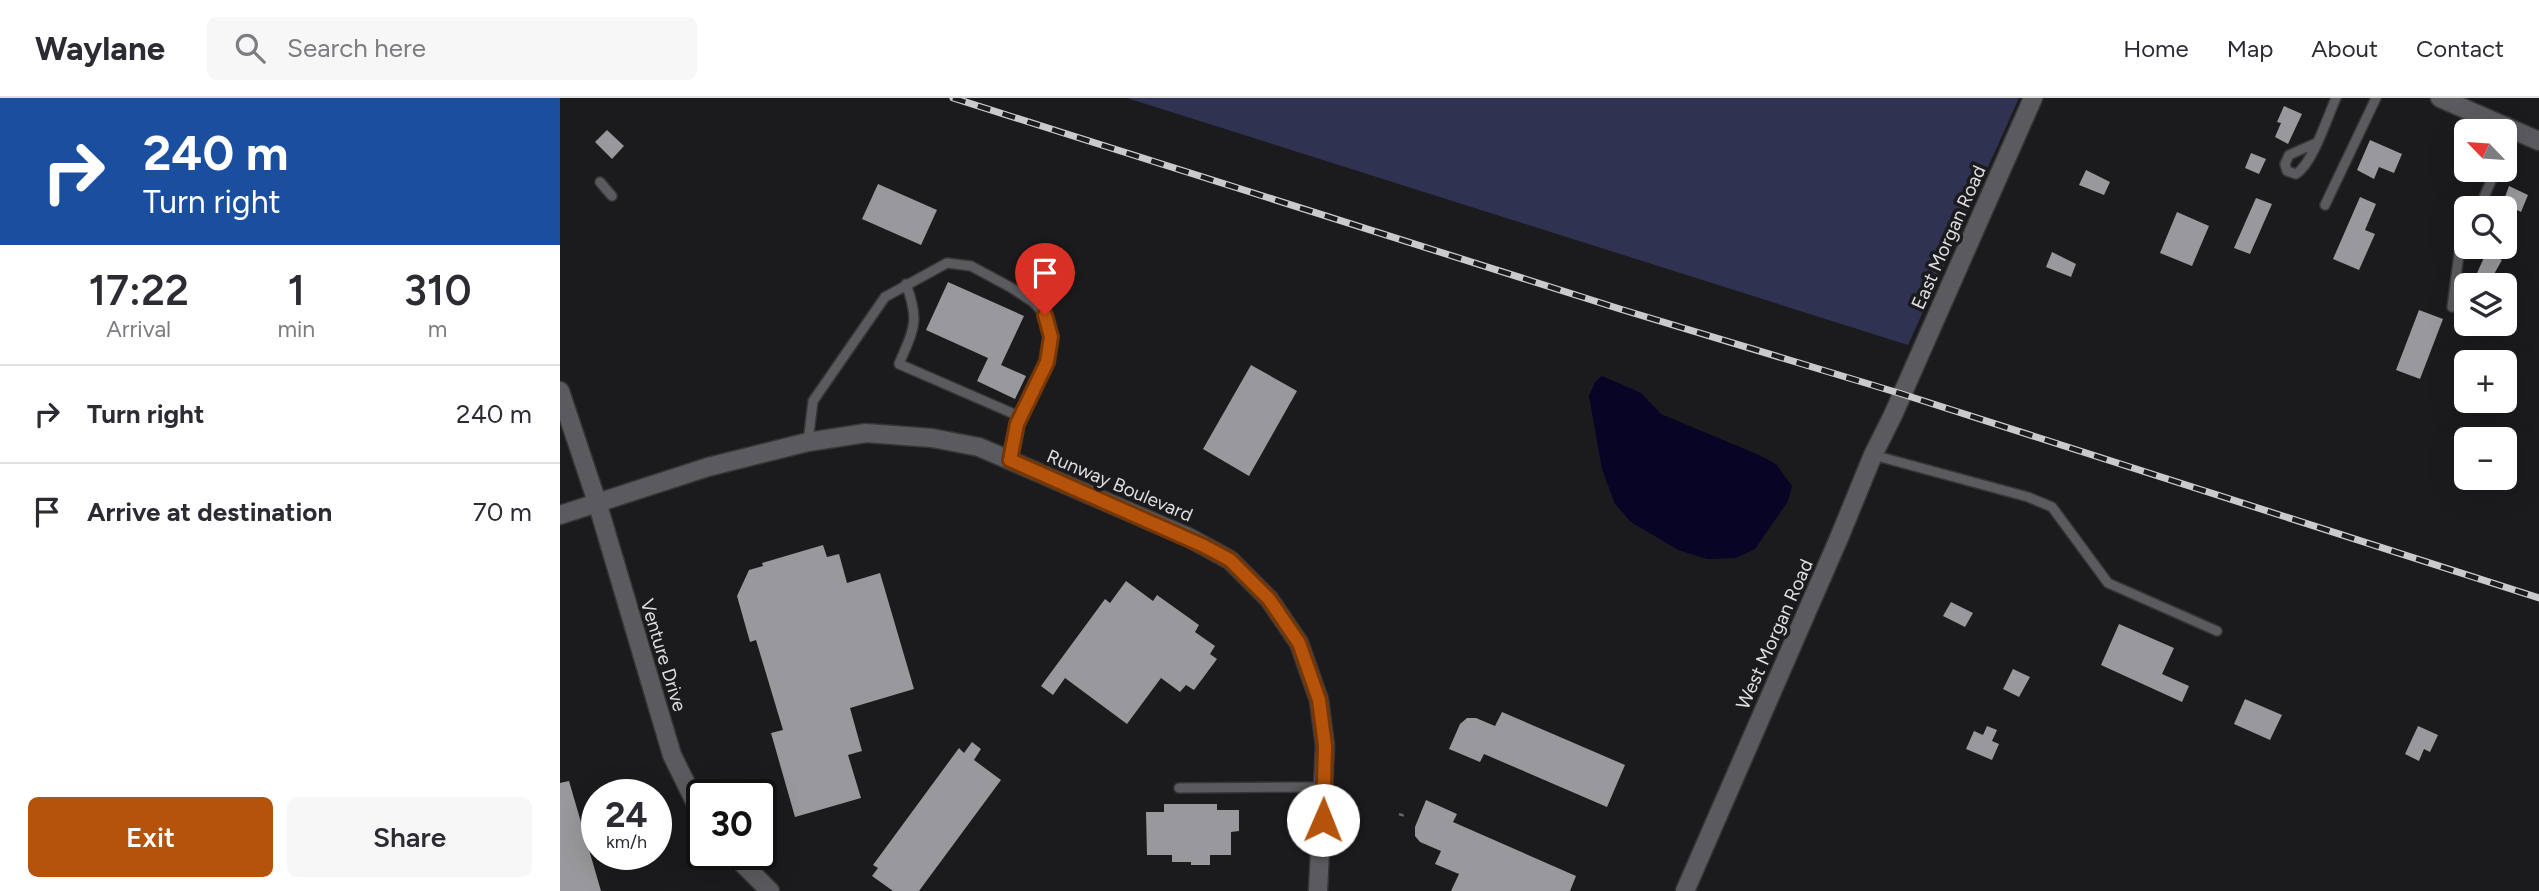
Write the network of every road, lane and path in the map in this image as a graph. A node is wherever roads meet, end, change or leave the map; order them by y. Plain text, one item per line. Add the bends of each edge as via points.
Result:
1 (2033, 98) edge
2 (2336, 98) edge
3 (2376, 98) edge
4 (2440, 98) edge
5 (2489, 119) edge
6 (2517, 131) edge
7 (2539, 141) edge
8 (2316, 143) dead end
9 (600, 182) dead end
10 (612, 196) dead end
11 (2325, 205) dead end
12 (2458, 259) edge
13 (906, 284) junction
14 (2452, 307) dead end
15 (560, 391) edge
16 (1902, 394) joint
17 (1021, 417) junction
18 (808, 442) junction
19 (1873, 455) junction
20 (1010, 460) junction
21 (597, 502) junction
22 (560, 515) edge
23 (2217, 631) dead end
24 (686, 783) edge
25 (1324, 787) junction
26 (1179, 788) dead end
27 (1399, 814) dead end
28 (1405, 816) dead end
29 (749, 870) edge
30 (770, 891) edge
31 (1318, 891) edge
32 (1685, 891) edge

1 - 16 street, East Morgan Road
2 - 8 lane
3 - 11 lane
4 - 5 street
6 - 7 street
9 - 10 lane
12 - 14 lane
13 - 17 lane via 915,324 899,363
13 - 17 lane via 947,263 971,267 1010,287 1045,315 1051,337 1047,362
13 - 18 lane via 886,297 813,401
15 - 21 street, Venture Drive
16 - 19 street, West Morgan Road
17 - 20 lane
18 - 20 street, Runway Boulevard via 866,433 932,438 979,447
18 - 21 street, Runway Boulevard
19 - 23 lane via 2052,507 2108,583
19 - 32 street, West Morgan Road
20 - 25 street, Runway Boulevard via 1188,537 1230,560 1269,599 1299,643 1319,700
21 - 22 street, Runway Boulevard
21 - 24 street, Venture Drive via 672,755
25 - 26 lane
25 - 31 street, Runway Boulevard
27 - 28 path
29 - 30 street

